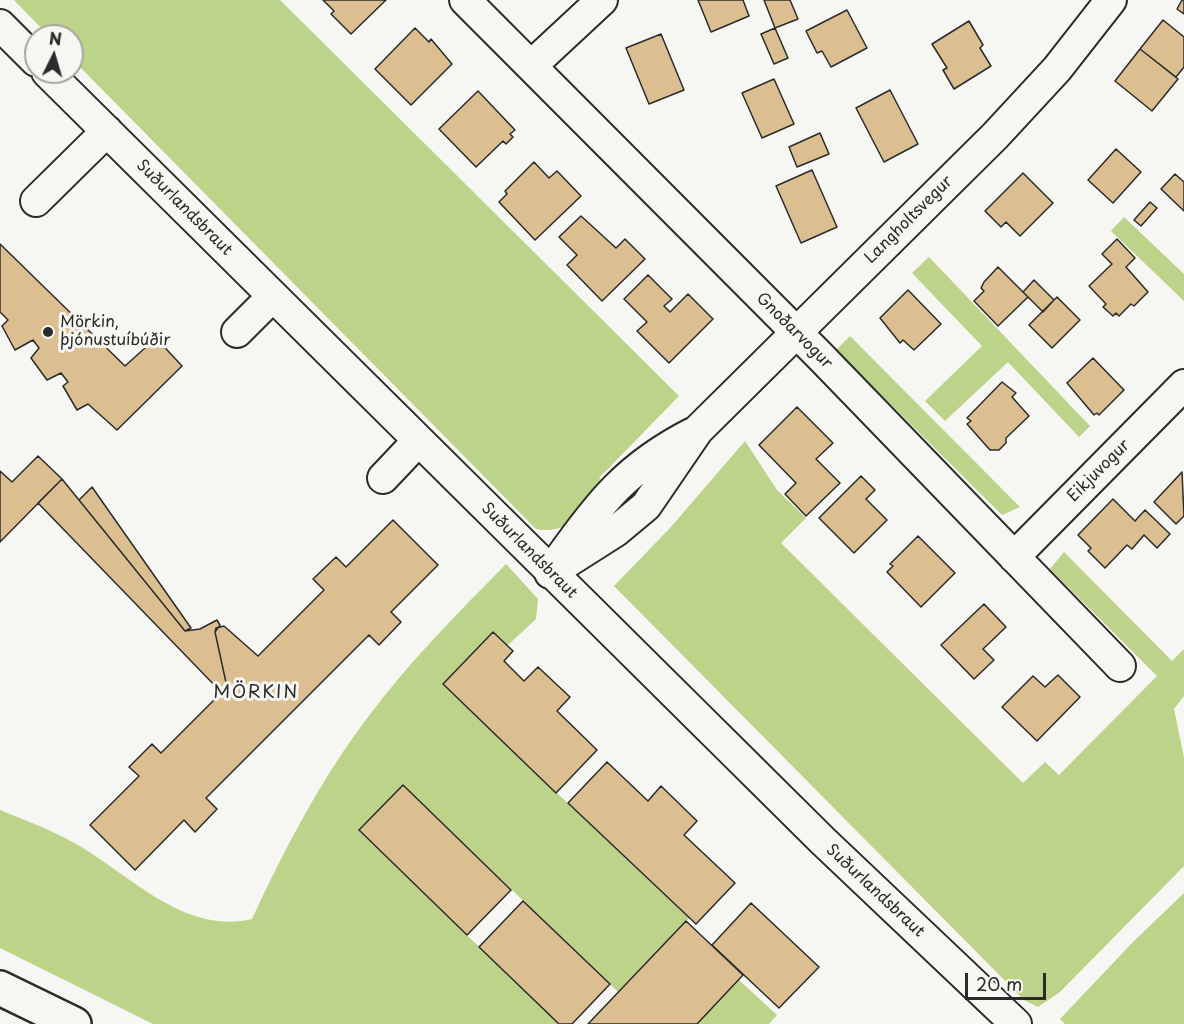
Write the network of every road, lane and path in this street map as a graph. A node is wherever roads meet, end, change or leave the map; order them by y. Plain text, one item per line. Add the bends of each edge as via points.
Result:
1 (465, 0) edge
2 (602, 0) edge
3 (1111, 0) edge
4 (0, 25) edge
5 (24, 49) edge
6 (531, 66) junction
7 (59, 84) edge
8 (107, 131) junction
9 (36, 201) dead end
10 (273, 296) junction
11 (237, 332) dead end
12 (796, 333) junction
13 (1184, 385) edge
14 (418, 441) junction
15 (383, 478) dead end
16 (1014, 557) junction
17 (550, 573) junction
18 (1120, 666) dead end
19 (0, 988) edge
20 (1009, 1022) edge
21 (74, 1024) edge

1 - 6 street, Gnoðarvogur
2 - 6 street
3 - 12 street, Langholtsvegur via 1057,69 1003,127
4 - 5 street
6 - 12 street, Gnoðarvogur
7 - 8 street, Suðurlandsbraut
8 - 9 street
8 - 10 street, Suðurlandsbraut
10 - 11 street
10 - 14 street, Suðurlandsbraut
12 - 16 street, Gnoðarvogur
12 - 17 street, Langholtsvegur via 698,430 663,448 621,480
13 - 16 street, Eikjuvogur
14 - 15 street
14 - 17 street, Suðurlandsbraut
16 - 18 street, Gnoðarvogur
17 - 20 street, Suðurlandsbraut
19 - 21 highway

